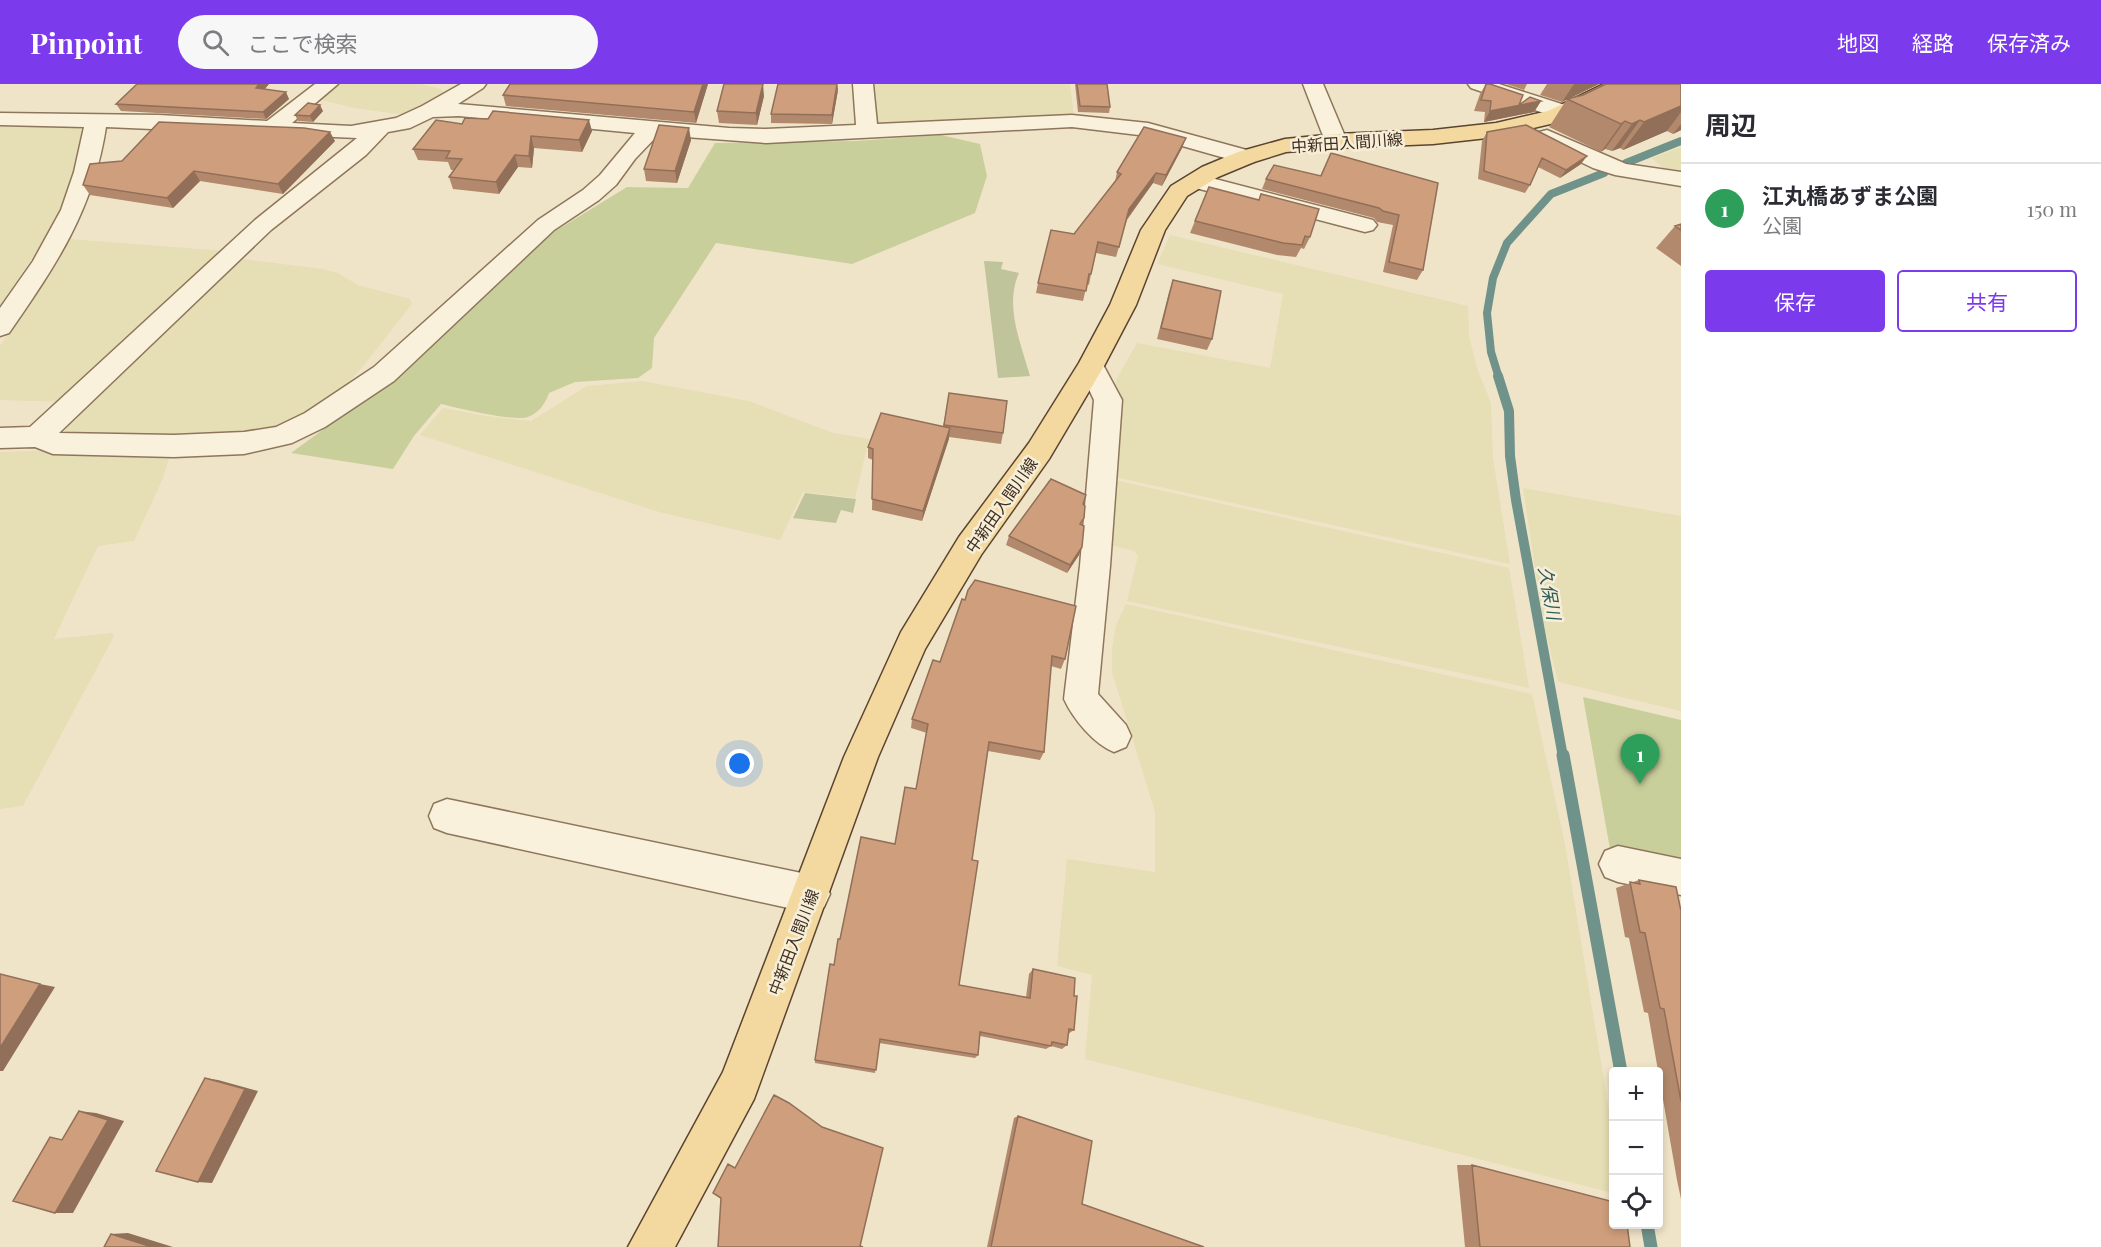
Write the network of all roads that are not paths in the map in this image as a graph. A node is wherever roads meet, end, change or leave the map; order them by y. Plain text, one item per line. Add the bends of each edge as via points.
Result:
1 (328, 84) edge
2 (438, 84) edge
3 (863, 84) edge
4 (1313, 84) edge
5 (1478, 84) edge
6 (1621, 84) edge
7 (470, 87) edge
8 (430, 111) junction
9 (1563, 112) junction
10 (0, 119) edge
11 (96, 120) junction
12 (1525, 124) junction
13 (273, 127) junction
14 (381, 127) junction
15 (652, 128) junction
16 (867, 131) junction
17 (1336, 141) junction
18 (1246, 157) junction
19 (1681, 179) edge
20 (1196, 181) junction
21 (1365, 225) dead end
22 (0, 327) edge
23 (1091, 366) junction
24 (37, 437) junction
25 (0, 438) edge
26 (1114, 736) dead end
27 (447, 816) dead end
28 (1618, 864) dead end
29 (1681, 877) edge
30 (811, 894) junction
31 (651, 1247) edge

1 - 13 street
2 - 7 street
3 - 16 street
4 - 17 street
5 - 9 street
6 - 9 main road, 中新田入間川線
7 - 8 street
8 - 14 street
8 - 15 street via 459,110
9 - 12 main road, 中新田入間川線
10 - 11 street
11 - 13 street
11 - 22 street via 89,159 68,220
12 - 17 main road, 中新田入間川線 via 1433,137
12 - 19 street via 1601,164
13 - 14 street via 341,134
14 - 24 street via 263,225
15 - 16 street via 766,136
15 - 24 street via 591,195 546,225 384,374 315,420 282,436 244,443 53,443
16 - 18 street via 1072,122 1148,130
17 - 18 main road, 中新田入間川線 via 1285,146
18 - 20 main road, 中新田入間川線
20 - 21 street
20 - 23 main road, 中新田入間川線 via 1179,191 1153,230 1123,305
23 - 26 street via 1108,400 1081,699
23 - 30 main road, 中新田入間川線 via 1039,451 970,546 912,642 861,757
24 - 25 street
27 - 30 street
28 - 29 street
30 - 31 main road, 中新田入間川線 via 739,1084

